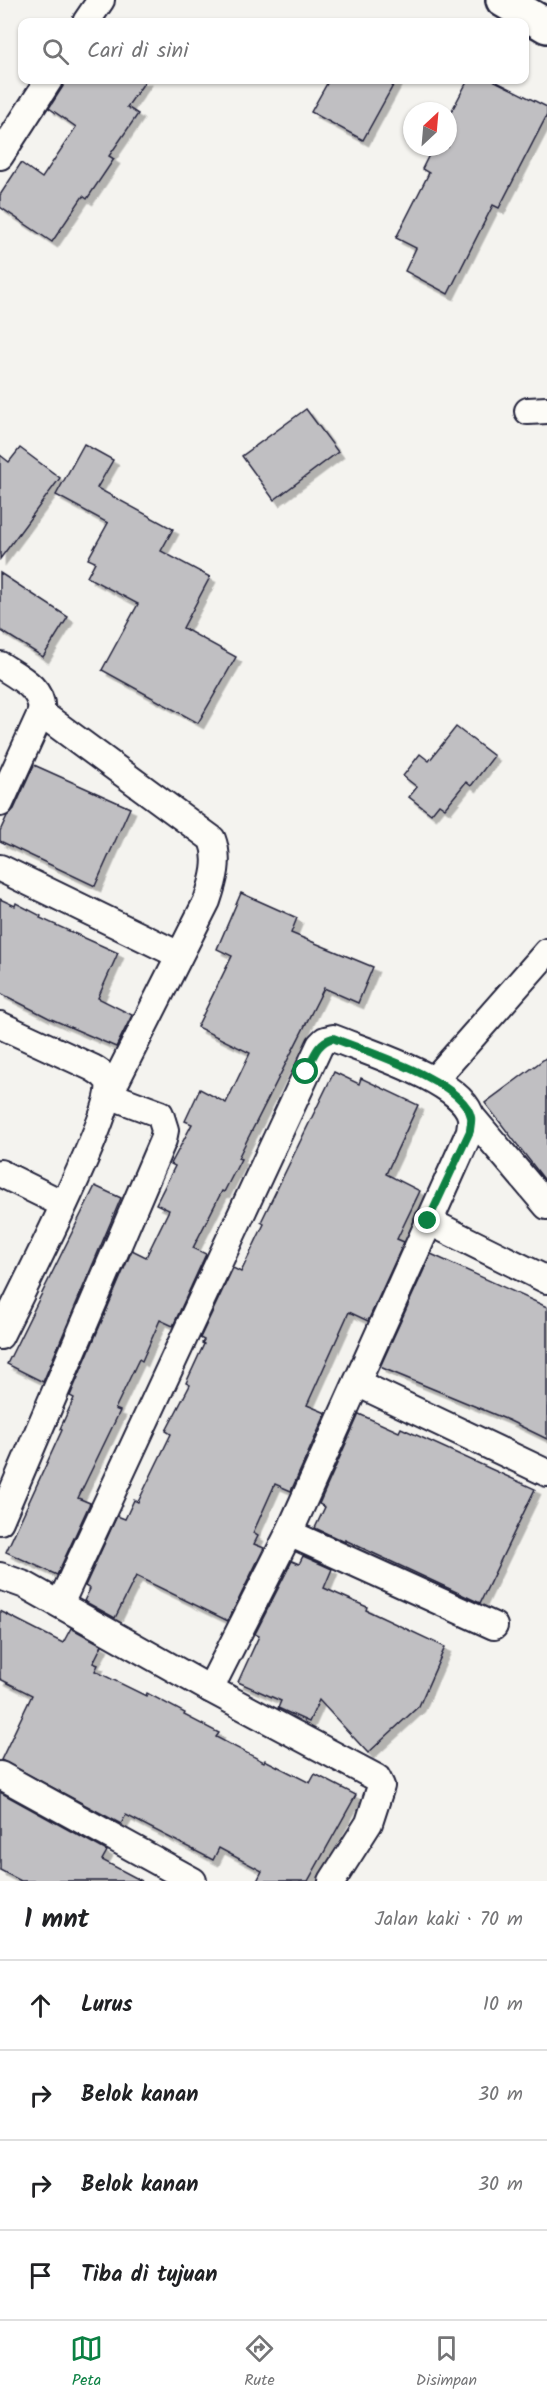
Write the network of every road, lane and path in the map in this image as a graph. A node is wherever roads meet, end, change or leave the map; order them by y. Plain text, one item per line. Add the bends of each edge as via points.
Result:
1 (100, 0) edge
2 (503, 0) edge
3 (89, 18) edge
4 (547, 26) edge
5 (46, 84) edge
6 (0, 156) edge
7 (0, 665) edge
8 (41, 713) junction
9 (0, 803) edge
10 (0, 868) edge
11 (547, 952) edge
12 (179, 955) junction
13 (0, 1025) edge
14 (435, 1079) junction
15 (109, 1095) junction
16 (471, 1116) junction
17 (0, 1173) edge
18 (63, 1204) junction
19 (547, 1206) edge
20 (428, 1221) junction
21 (547, 1280) edge
22 (3, 1324) edge
23 (357, 1383) junction
24 (547, 1473) edge
25 (0, 1521) edge
26 (289, 1533) junction
27 (0, 1576) edge
28 (60, 1604) junction
29 (494, 1626) dead end
30 (210, 1689) junction
31 (0, 1775) edge
32 (192, 1881) edge
33 (332, 1881) edge

1 - 3 street
2 - 4 street
5 - 6 street
7 - 8 street via 37,691 43,705
8 - 9 street
8 - 12 street via 212,838 216,849 213,882
10 - 12 street
11 - 14 street
12 - 15 street
13 - 15 street via 93,1068 107,1078
14 - 16 street via 462,1101
14 - 28 street via 333,1038 320,1045
15 - 18 street
15 - 25 street via 160,1114 165,1130
16 - 19 street
16 - 20 street via 463,1150
17 - 18 street
18 - 22 street
20 - 21 street
20 - 23 street
23 - 24 street
23 - 26 street
26 - 29 street
26 - 30 street
27 - 28 street
28 - 30 street
30 - 33 street via 377,1778 381,1786 369,1822
31 - 32 street

